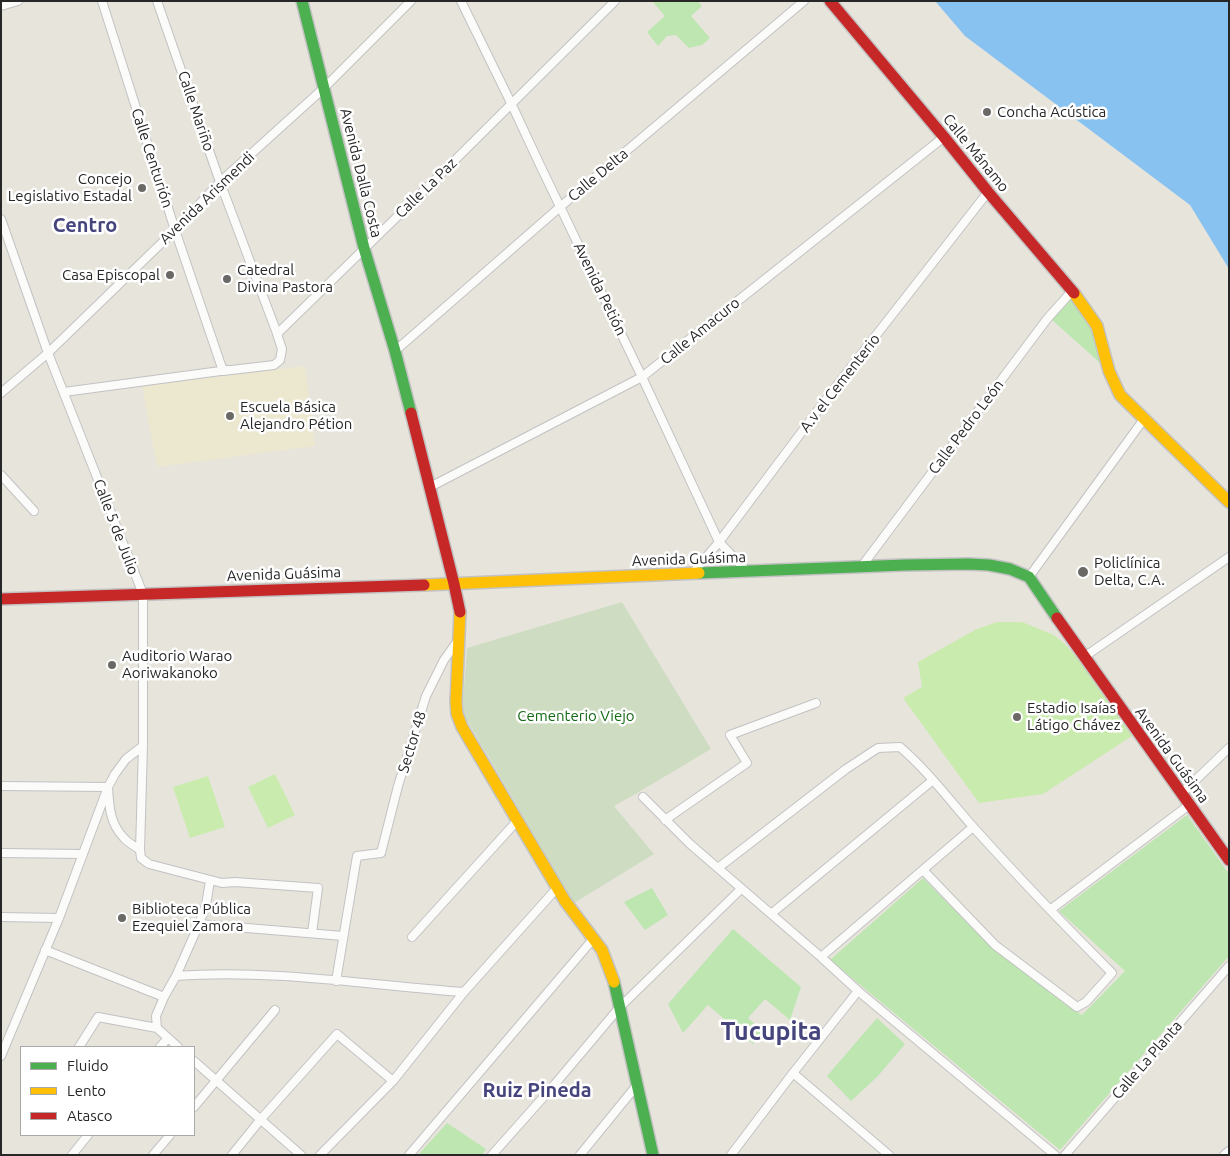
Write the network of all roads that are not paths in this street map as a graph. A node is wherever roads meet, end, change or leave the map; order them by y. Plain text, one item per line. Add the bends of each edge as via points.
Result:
1 (18, 1) edge
2 (102, 1) edge
3 (157, 1) edge
4 (302, 1) edge
5 (411, 1) edge
6 (461, 1) edge
7 (615, 1) edge
8 (804, 1) edge
9 (830, 1) edge
10 (1, 6) edge
11 (324, 88) junction
12 (511, 103) junction
13 (944, 137) junction
14 (220, 182) junction
15 (988, 192) junction
16 (560, 207) junction
17 (1, 219) edge
18 (175, 230) junction
19 (364, 248) junction
20 (1072, 291) junction
21 (277, 334) junction
22 (395, 351) junction
23 (48, 353) junction
24 (223, 371) junction
25 (642, 377) junction
26 (64, 392) junction
27 (1, 393) edge
28 (1144, 419) junction
29 (1, 475) edge
30 (430, 487) junction
31 (1229, 502) edge
32 (34, 511) dead end
33 (719, 542) junction
34 (1229, 557) edge
35 (862, 566) junction
36 (747, 571) junction
37 (692, 574) junction
38 (1029, 577) junction
39 (454, 584) junction
40 (143, 594) junction
41 (1, 599) edge
42 (460, 638) junction
43 (1084, 657) junction
44 (816, 702) dead end
45 (143, 746) junction
46 (1229, 748) edge
47 (933, 780) junction
48 (1, 786) edge
49 (108, 786) junction
50 (1181, 794) junction
51 (643, 797) dead end
52 (1189, 805) junction
53 (665, 820) junction
54 (517, 821) junction
55 (973, 827) junction
56 (140, 850) junction
57 (1, 853) edge
58 (83, 854) junction
59 (1229, 860) edge
60 (718, 868) junction
61 (923, 870) junction
62 (210, 881) junction
63 (557, 888) junction
64 (741, 889) junction
65 (1050, 910) junction
66 (771, 914) junction
67 (1, 917) edge
68 (59, 918) junction
69 (199, 924) junction
70 (312, 934) junction
71 (343, 936) junction
72 (412, 937) dead end
73 (594, 938) junction
74 (45, 950) junction
75 (822, 957) junction
76 (1229, 966) edge
77 (176, 976) junction
78 (336, 981) junction
79 (858, 991) junction
80 (464, 992) junction
81 (164, 997) junction
82 (619, 1008) junction
83 (275, 1010) dead end
84 (157, 1028) junction
85 (5, 1035) edge
86 (168, 1038) junction
87 (80, 1046) edge
88 (161, 1046) edge
89 (177, 1046) edge
90 (1, 1056) edge
91 (195, 1062) edge
92 (793, 1073) junction
93 (216, 1080) junction
94 (393, 1081) junction
95 (637, 1085) junction
96 (195, 1106) edge
97 (261, 1119) junction
98 (87, 1136) edge
99 (169, 1136) edge
100 (1229, 1151) edge
101 (72, 1155) edge
102 (153, 1155) edge
103 (232, 1155) edge
104 (301, 1155) edge
105 (320, 1155) edge
106 (409, 1155) edge
107 (492, 1155) edge
108 (580, 1155) edge
109 (654, 1155) edge
110 (731, 1155) edge
111 (889, 1155) edge
112 (1055, 1155) edge
113 (1065, 1155) edge
114 (1224, 1155) edge

1 - 10 street
2 - 18 street, Calle Centurión
3 - 14 street, Calle Mariño
4 - 11 main road, Avenida Dalla Costa
5 - 11 street, Avenida Arismendi
6 - 12 street, Avenida Petión
7 - 12 street, Calle La Paz
8 - 16 street, Calle Delta
9 - 13 main road, Calle Mánamo
11 - 14 street, Avenida Arismendi
11 - 19 main road, Avenida Dalla Costa
12 - 16 street, Avenida Petión
12 - 19 street, Calle La Paz
13 - 15 main road, Calle Mánamo
13 - 25 street, Calle Amacuro
14 - 18 street, Avenida Arismendi
14 - 21 street, Calle Mariño
15 - 20 main road, Calle Mánamo
15 - 33 street, A.v el Cementerio
16 - 22 street, Calle Delta
16 - 25 street, Avenida Petión
17 - 23 street, Calle 5 de Julio
18 - 23 street, Avenida Arismendi
18 - 24 street, Calle Centurión
19 - 21 street, Calle La Paz
19 - 22 main road, Avenida Dalla Costa
20 - 28 main road, Calle Mánamo via 1097,326 1109,371 1120,395
20 - 35 street, Calle Pedro León via 1047,319
21 - 24 street via 282,349 280,360 274,365
22 - 30 main road, Avenida Dalla Costa
23 - 26 street, Calle 5 de Julio
23 - 27 street, Avenida Arismendi
24 - 26 street
25 - 30 street, Calle Amacuro
25 - 33 street, Avenida Petión
26 - 40 street, Calle 5 de Julio
28 - 31 main road
28 - 38 street
29 - 32 street
30 - 39 main road, Avenida Dalla Costa
33 - 36 street, Avenida Petión
33 - 37 street, A.v el Cementerio
34 - 43 street
35 - 36 main road, Avenida Guásima
35 - 38 main road, Avenida Guásima via 982,564 1007,568
36 - 37 main road, Avenida Guásima
37 - 39 main road, Avenida Guásima
38 - 43 main road, Avenida Guásima
39 - 40 main road, Avenida Guásima
39 - 42 main road, Avenida Dalla Costa via 460,612
40 - 41 main road, Avenida Guásima
40 - 45 street, Calle 5 de Julio
42 - 54 main road, Avenida Dalla Costa via 457,714
42 - 71 street, Sector 48 via 444,660 426,696 381,854 357,856
43 - 50 main road, Avenida Guásima
44 - 53 street via 730,735 747,763
45 - 49 street via 126,759
45 - 56 street, Calle 5 de Julio
46 - 50 street
47 - 55 street
47 - 60 street via 900,747 878,748
47 - 66 street
48 - 49 street
49 - 56 street via 113,824 124,839
49 - 58 street
50 - 52 main road, Avenida Guásima
51 - 53 street
52 - 59 main road, Avenida Guásima
52 - 65 street
53 - 60 street
54 - 63 main road, Avenida Dalla Costa
54 - 72 street
55 - 61 street
55 - 65 street
56 - 62 street via 141,858 149,864
57 - 58 street
58 - 68 street
60 - 64 street
61 - 65 street via 995,944 1077,1007 1086,1002 1112,973
61 - 75 street
62 - 69 street
62 - 70 street via 318,888
63 - 73 main road, Avenida Dalla Costa
63 - 80 street
64 - 66 street
64 - 82 street
66 - 75 street
67 - 68 street
68 - 74 street
69 - 70 street
69 - 77 street
70 - 71 street
71 - 78 street
73 - 82 main road, Avenida Dalla Costa via 608,964
73 - 106 street
74 - 81 street
74 - 85 street
75 - 79 street
76 - 113 street, Calle La Planta
77 - 78 street via 279,975
77 - 81 street
78 - 80 street
79 - 92 street
79 - 112 street
80 - 94 street
81 - 84 street via 156,1016
82 - 95 main road, Avenida Dalla Costa
82 - 107 street
83 - 93 street
84 - 86 street
84 - 87 street via 98,1017
85 - 90 street
86 - 88 street
86 - 89 street
91 - 93 street
92 - 110 street
92 - 111 street
93 - 96 street
93 - 97 street
94 - 97 street via 337,1034
94 - 105 street
95 - 108 street
95 - 109 main road, Avenida Dalla Costa
97 - 103 street
97 - 104 street
98 - 101 street
99 - 102 street
100 - 114 street

